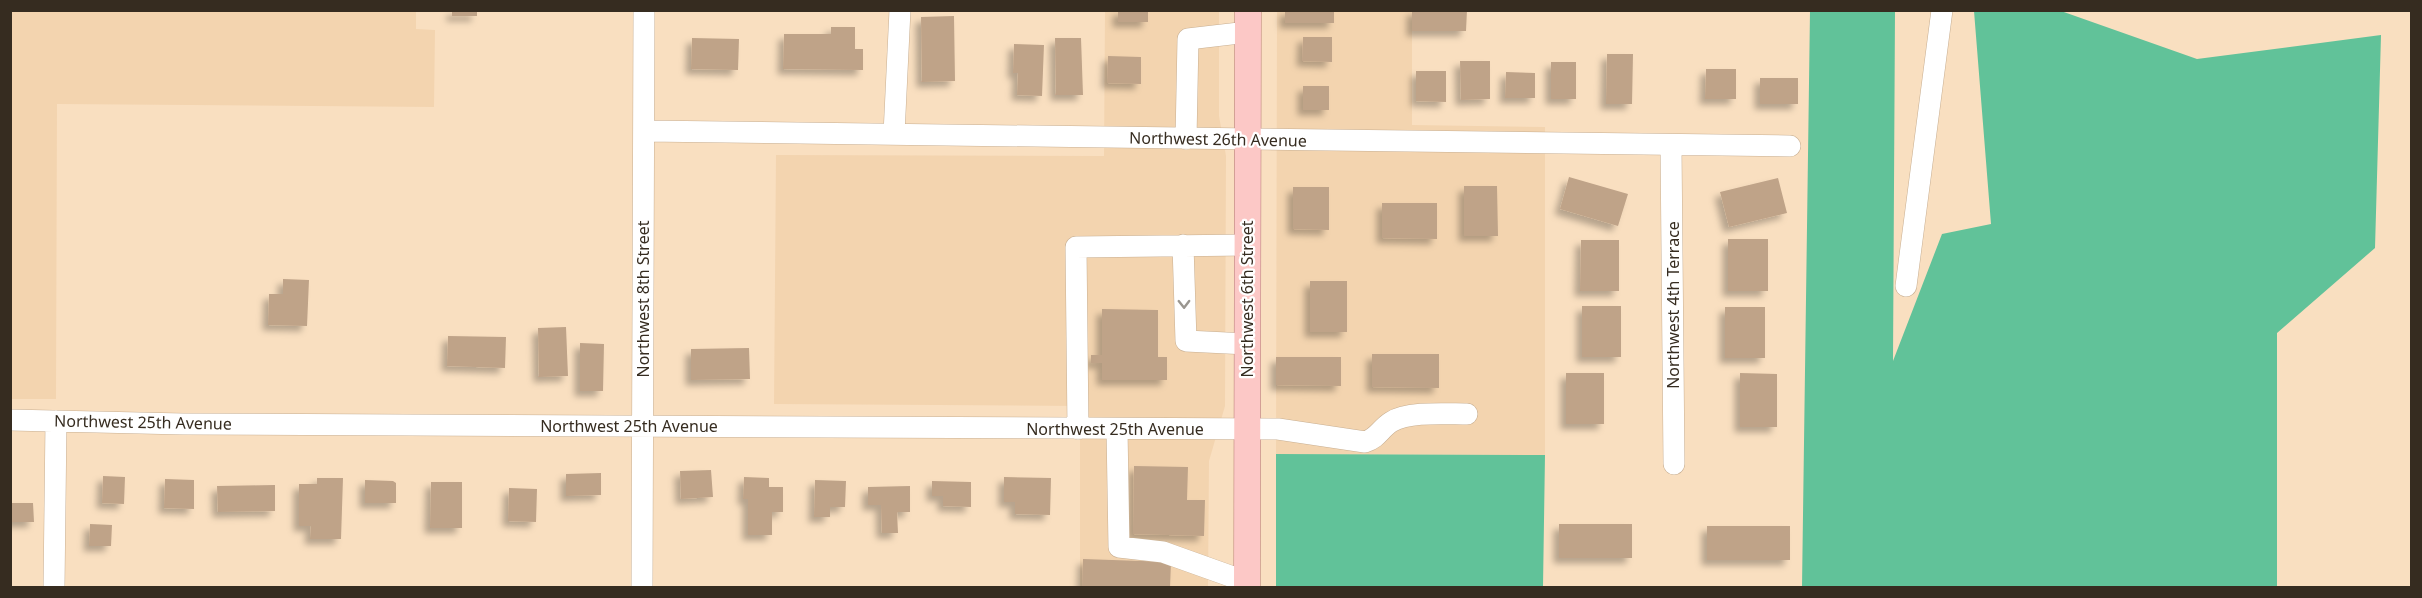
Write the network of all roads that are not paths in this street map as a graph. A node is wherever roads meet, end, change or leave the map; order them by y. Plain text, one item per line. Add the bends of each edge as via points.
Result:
1 (644, 10) edge
2 (900, 10) edge
3 (1942, 10) edge
4 (1248, 21) edge
5 (645, 131) junction
6 (894, 134) junction
7 (1186, 139) junction
8 (1248, 140) junction
9 (1671, 146) junction
10 (1791, 146) dead end
11 (1183, 245) junction
12 (1248, 245) junction
13 (1906, 285) dead end
14 (1247, 344) junction
15 (1467, 414) dead end
16 (10, 420) edge
17 (56, 421) junction
18 (643, 426) junction
19 (1078, 429) junction
20 (1117, 429) junction
21 (1247, 430) junction
22 (1674, 464) dead end
23 (1247, 585) edge
24 (54, 588) edge
25 (642, 588) edge

1 - 5 street, Northwest 8th Street
2 - 6 street
3 - 13 street
4 - 7 street via 1188,39
4 - 8 main road, Northwest 6th Street
5 - 6 street, Northwest 26th Avenue
5 - 18 street, Northwest 8th Street
6 - 7 street, Northwest 26th Avenue
7 - 8 street, Northwest 26th Avenue
8 - 9 street, Northwest 26th Avenue
8 - 12 main road, Northwest 6th Street
9 - 10 street, Northwest 26th Avenue
9 - 22 street, Northwest 4th Terrace
11 - 12 street
11 -> 14 street via 1186,341
11 - 19 street via 1076,247
12 - 14 main road, Northwest 6th Street
14 - 21 main road, Northwest 6th Street
15 - 21 street, Northwest 25th Avenue via 1430,414 1391,422 1376,439 1365,442 1278,429
16 - 17 street, Northwest 25th Avenue
17 - 18 street, Northwest 25th Avenue
17 - 24 street
18 - 19 street, Northwest 25th Avenue
18 - 25 street, Northwest 8th Street
19 - 20 street, Northwest 25th Avenue
20 - 21 street, Northwest 25th Avenue
20 - 23 street via 1119,547 1163,552
21 - 23 main road, Northwest 6th Street

